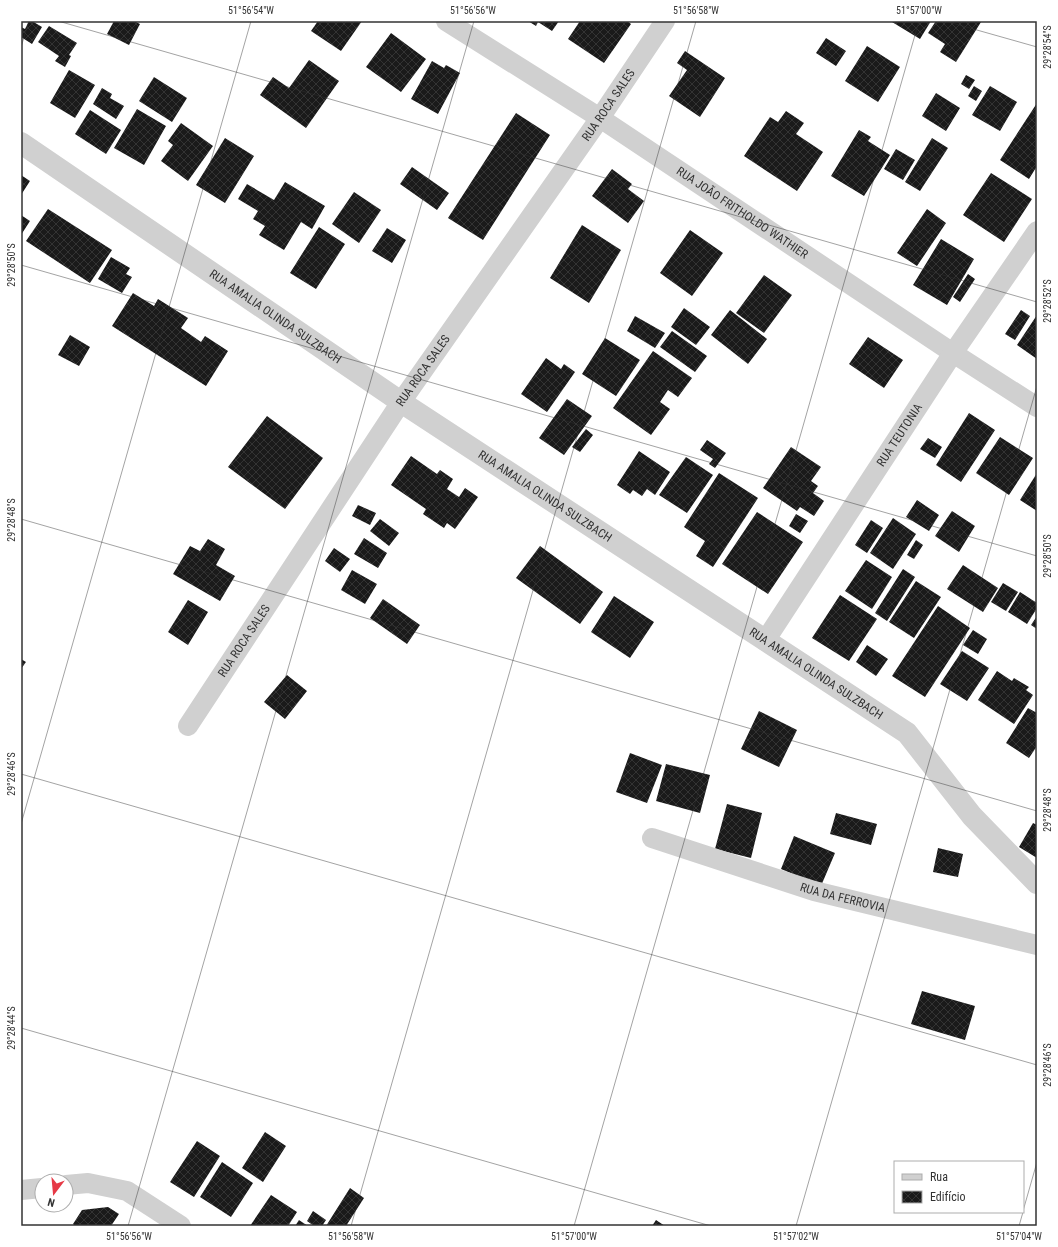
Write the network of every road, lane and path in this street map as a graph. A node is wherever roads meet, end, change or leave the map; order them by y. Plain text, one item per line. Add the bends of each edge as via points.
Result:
1 (446, 21) edge
2 (665, 21) edge
3 (600, 118) junction
4 (21, 143) edge
5 (1037, 231) edge
6 (953, 353) junction
7 (401, 402) junction
8 (1037, 407) edge
9 (765, 641) junction
10 (188, 726) dead end
11 (652, 838) dead end
12 (1037, 882) edge
13 (1037, 945) edge
14 (74, 1184) edge
15 (34, 1189) edge
16 (21, 1190) edge
17 (181, 1226) edge

1 - 3 street, RUA JOÃO FRITHOLDO WATHIER
2 - 3 street, RUA ROCA SALES
3 - 6 street, RUA JOÃO FRITHOLDO WATHIER
3 - 7 street, RUA ROCA SALES
4 - 7 street, RUA AMALIA OLINDA SULZBACH
5 - 6 street, RUA TEUTONIA
6 - 8 street, RUA JOÃO FRITHOLDO WATHIER
6 - 9 street, RUA TEUTONIA
7 - 9 street, RUA AMALIA OLINDA SULZBACH
7 - 10 street, RUA ROCA SALES
9 - 12 street, RUA AMALIA OLINDA SULZBACH via 907,733 972,816
11 - 13 street, RUA DA FERROVIA via 814,892
14 - 17 street via 88,1183 127,1191
15 - 16 street

